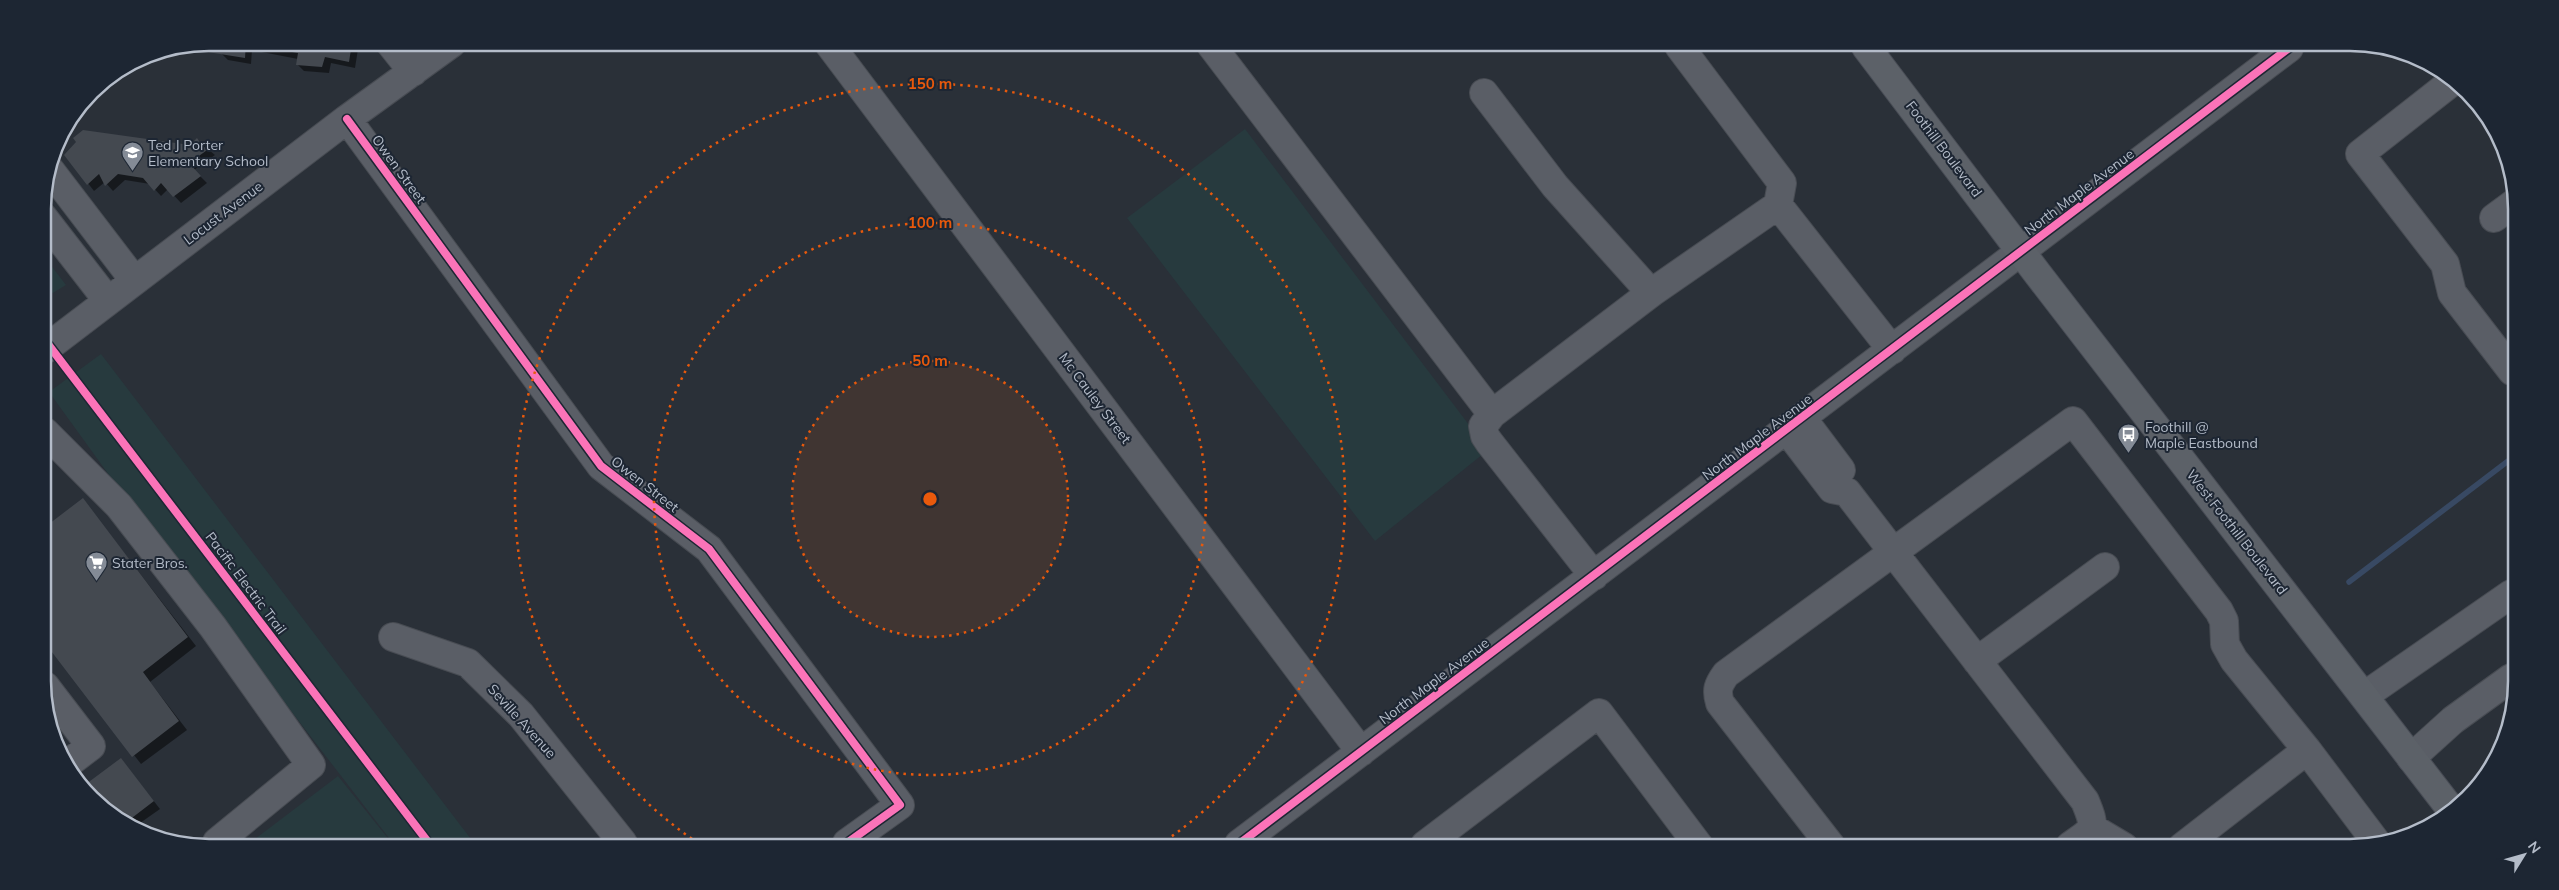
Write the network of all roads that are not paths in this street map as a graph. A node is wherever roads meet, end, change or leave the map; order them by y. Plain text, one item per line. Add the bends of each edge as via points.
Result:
1 (396, 51) edge
2 (438, 51) edge
3 (834, 51) edge
4 (1216, 51) edge
5 (1683, 51) edge
6 (1869, 51) edge
7 (2284, 51) edge
8 (413, 72) junction
9 (2448, 85) edge
10 (1484, 93) dead end
11 (347, 119) junction
12 (55, 177) edge
13 (1778, 205) junction
14 (52, 229) edge
15 (2021, 252) junction
16 (134, 280) junction
17 (1651, 293) junction
18 (108, 301) junction
19 (52, 344) edge
20 (1892, 350) junction
21 (2508, 367) edge
22 (1492, 414) junction
23 (1794, 424) junction
24 (52, 439) edge
25 (1895, 552) junction
26 (2105, 567) dead end
27 (1594, 576) junction
28 (2508, 596) edge
29 (393, 637) dead end
30 (1977, 661) junction
31 (2508, 680) edge
32 (52, 694) edge
33 (2364, 696) junction
34 (2307, 750) junction
35 (1361, 752) junction
36 (2411, 758) junction
37 (72, 760) edge
38 (2447, 805) edge
39 (2092, 828) junction
40 (2373, 837) edge
41 (1434, 838) edge
42 (1685, 838) edge
43 (1826, 838) edge
44 (2080, 838) edge
45 (2109, 838) edge
46 (2193, 838) edge
47 (221, 839) edge
48 (620, 839) edge
49 (853, 839) edge
50 (1247, 839) edge

1 - 8 street
2 - 8 street, Locust Avenue
3 - 35 street, Mc Cauley Street
4 - 22 street
5 - 13 street via 1782,183
6 - 15 main road, Foothill Boulevard
7 - 15 street, North Maple Avenue
8 - 11 street, Locust Avenue
9 - 21 street via 2360,154 2445,264 2452,292
10 - 17 street via 1555,186
11 - 16 street, Locust Avenue
11 - 49 street, Owen Street via 600,466 709,549 900,805
12 - 16 street
13 - 17 street
13 - 20 street
14 - 18 street
15 - 20 street, North Maple Avenue
15 - 33 main road, West Foothill Boulevard
16 - 18 street, Locust Avenue
17 - 22 street
18 - 19 street, Locust Avenue
20 - 23 street, North Maple Avenue
22 - 27 street via 1483,426 1484,436
23 - 25 street via 1821,460 1847,479 1847,492
23 - 27 street, North Maple Avenue
24 - 47 street via 119,506 213,627 311,765
25 - 30 street
25 - 34 street via 2073,421 2219,611 2224,622 2225,644 2234,660
25 - 43 street via 1726,674 1719,683 1720,703
26 - 30 street
27 - 35 street, North Maple Avenue
28 - 33 street
29 - 48 street, Seville Avenue via 468,663 521,715
30 - 39 street via 2085,802 2094,822
31 - 36 street via 2453,720
32 - 37 street via 91,746
33 - 36 main road, West Foothill Boulevard
34 - 40 street
34 - 46 street
35 - 50 street, North Maple Avenue
36 - 38 main road, West Foothill Boulevard
39 - 44 street
39 - 45 street
41 - 42 street via 1599,713

